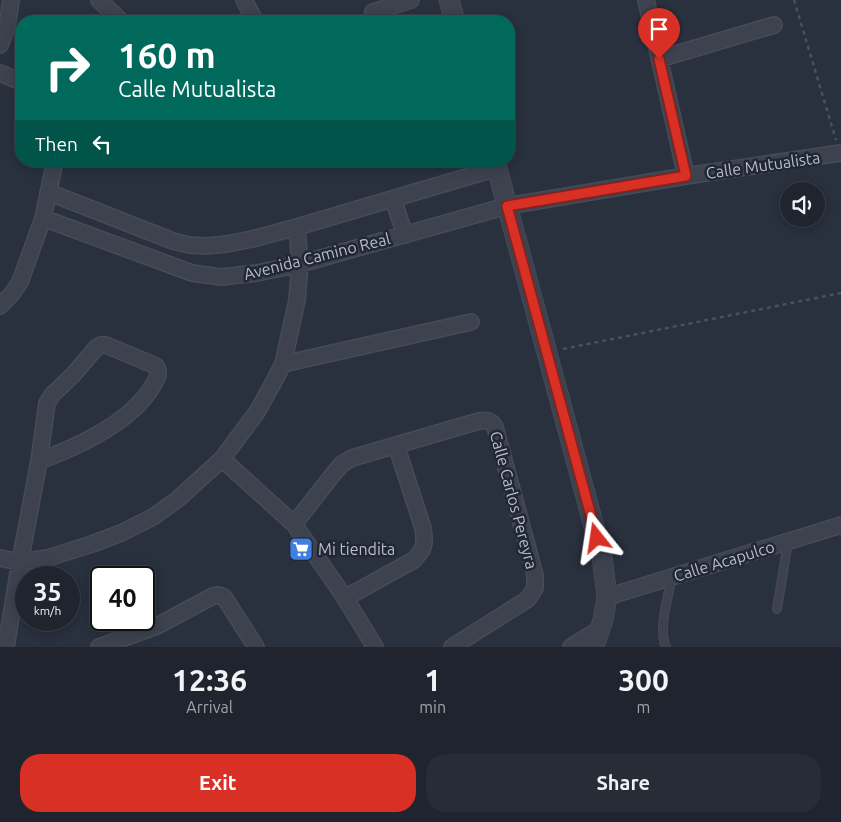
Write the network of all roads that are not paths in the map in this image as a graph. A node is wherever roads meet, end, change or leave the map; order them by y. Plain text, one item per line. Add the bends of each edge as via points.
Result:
1 (11, 0) edge
2 (99, 0) edge
3 (244, 0) edge
4 (410, 0) edge
5 (449, 0) edge
6 (646, 0) edge
7 (372, 11) edge
8 (115, 15) edge
9 (252, 15) edge
10 (453, 15) edge
11 (774, 25) dead end
12 (0, 45) edge
13 (659, 59) junction
14 (0, 73) edge
15 (15, 79) edge
16 (841, 155) edge
17 (54, 167) edge
18 (490, 167) edge
19 (497, 167) edge
20 (686, 176) junction
21 (48, 192) junction
22 (393, 199) junction
23 (507, 206) junction
24 (42, 218) junction
25 (297, 227) junction
26 (404, 235) junction
27 (300, 264) junction
28 (0, 306) edge
29 (471, 322) dead end
30 (283, 364) junction
31 (396, 445) junction
32 (222, 459) junction
33 (40, 461) junction
34 (294, 524) junction
35 (841, 525) edge
36 (788, 542) junction
37 (0, 558) edge
38 (20, 562) junction
39 (672, 577) junction
40 (607, 597) junction
41 (345, 598) junction
42 (777, 609) dead end
43 (597, 638) edge
44 (6, 647) edge
45 (99, 647) edge
46 (256, 647) edge
47 (375, 647) edge
48 (452, 647) edge
49 (571, 647) edge
50 (666, 647) edge

1 - 12 street via 7,28
2 - 8 street
3 - 9 street
4 - 7 street
5 - 10 street
6 - 13 street
11 - 13 street
13 - 20 street
14 - 15 street
16 - 20 street, Calle Mutualista
17 - 21 street
18 - 22 street, Avenida Camino Real
19 - 23 street
20 - 23 street, Calle Mutualista
21 - 24 street
21 - 25 street, Avenida Camino Real via 189,245 227,244
22 - 25 street, Avenida Camino Real
22 - 26 street
23 - 26 street, Avenida Camino Real
23 - 40 street via 602,556
24 - 27 street, Avenida Camino Real via 208,276 235,276
24 - 28 street via 20,282
25 - 27 street
26 - 27 street, Avenida Camino Real
27 - 30 street via 297,300
29 - 30 street
30 - 32 street via 257,412
31 - 34 street, Calle Carlos Pereyra via 342,464
31 - 41 street via 423,528 422,550 414,560
31 - 48 street, Calle Carlos Pereyra via 479,420 489,421 495,426 536,582 528,599
32 - 34 street
32 - 38 street via 153,517 92,544 48,558
33 - 33 street via 50,398 96,348 106,345 156,366 158,377 150,390 111,427 65,452
33 - 38 street
34 - 41 street
35 - 36 street, Calle Acapulco
36 - 39 street, Calle Acapulco
36 - 42 lane
37 - 38 street
38 - 44 street
39 - 40 street, Calle Acapulco
39 - 50 lane via 662,628
40 - 43 street
41 - 47 street
43 - 49 street
45 - 46 street via 157,626 216,595 224,597

